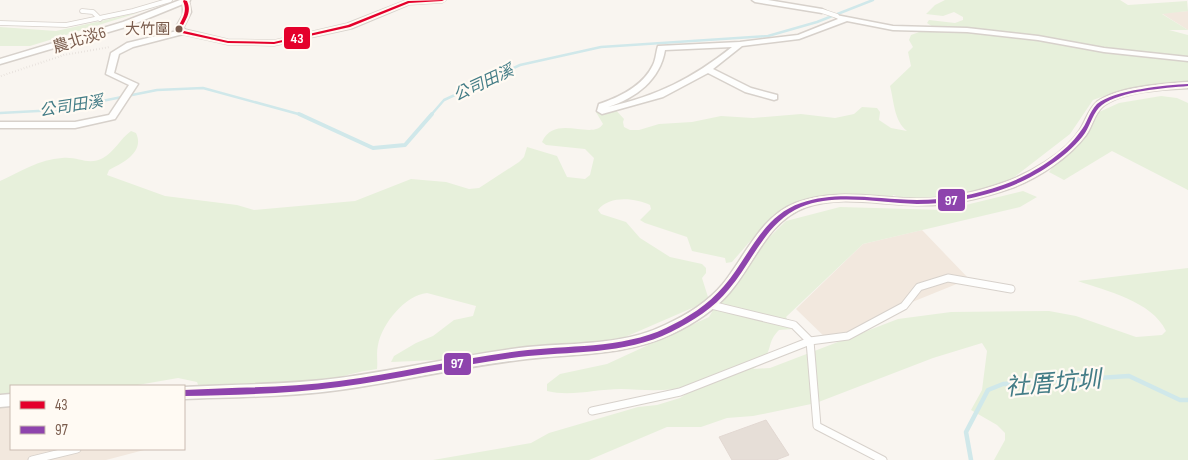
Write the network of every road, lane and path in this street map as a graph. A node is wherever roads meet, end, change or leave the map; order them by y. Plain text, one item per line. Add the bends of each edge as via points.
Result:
1 (442, 0) edge
2 (755, 0) edge
3 (179, 1) edge
4 (82, 11) dead end
5 (822, 11) joint
6 (841, 18) junction
7 (100, 19) junction
8 (0, 23) edge
9 (184, 32) junction
10 (740, 44) junction
11 (121, 48) junction
12 (1188, 59) edge
13 (0, 62) edge
14 (709, 70) junction
15 (1, 76) dead end
16 (1188, 85) edge
17 (774, 97) dead end
18 (0, 125) edge
19 (1011, 289) dead end
20 (711, 305) junction
21 (810, 342) junction
22 (185, 393) edge
23 (592, 411) dead end
24 (73, 450) edge
25 (32, 460) edge
26 (883, 460) edge

1 - 9 street via 408,2 349,26 274,43 228,42
2 - 5 street
3 - 7 lane
3 - 9 street via 188,11 179,30
3 - 13 street, 農北淡6 / 農北淡6 via 126,24
4 - 7 lane via 93,12
5 - 6 lane
6 - 10 street via 799,37
6 - 12 street via 892,28 967,30
7 - 8 lane via 66,25
9 - 11 street
10 - 14 street
10 - 14 street via 662,48 656,68 636,90 602,106 602,111 676,90
11 - 15 path via 104,47 64,55
11 - 18 street via 115,53 110,74 134,84 112,117 75,124
14 - 17 street via 748,90
16 - 20 street via 1119,96 1102,102 1083,133 1060,154 1022,180 972,197 947,202 839,200 802,204 784,213 767,230 731,283
19 - 21 lane via 948,278 919,287 904,306 848,336
20 - 21 lane via 768,316 794,325
20 - 22 street via 663,332 633,342 468,361 336,384
21 - 23 lane via 680,392
21 - 26 lane via 818,426
24 - 25 lane

